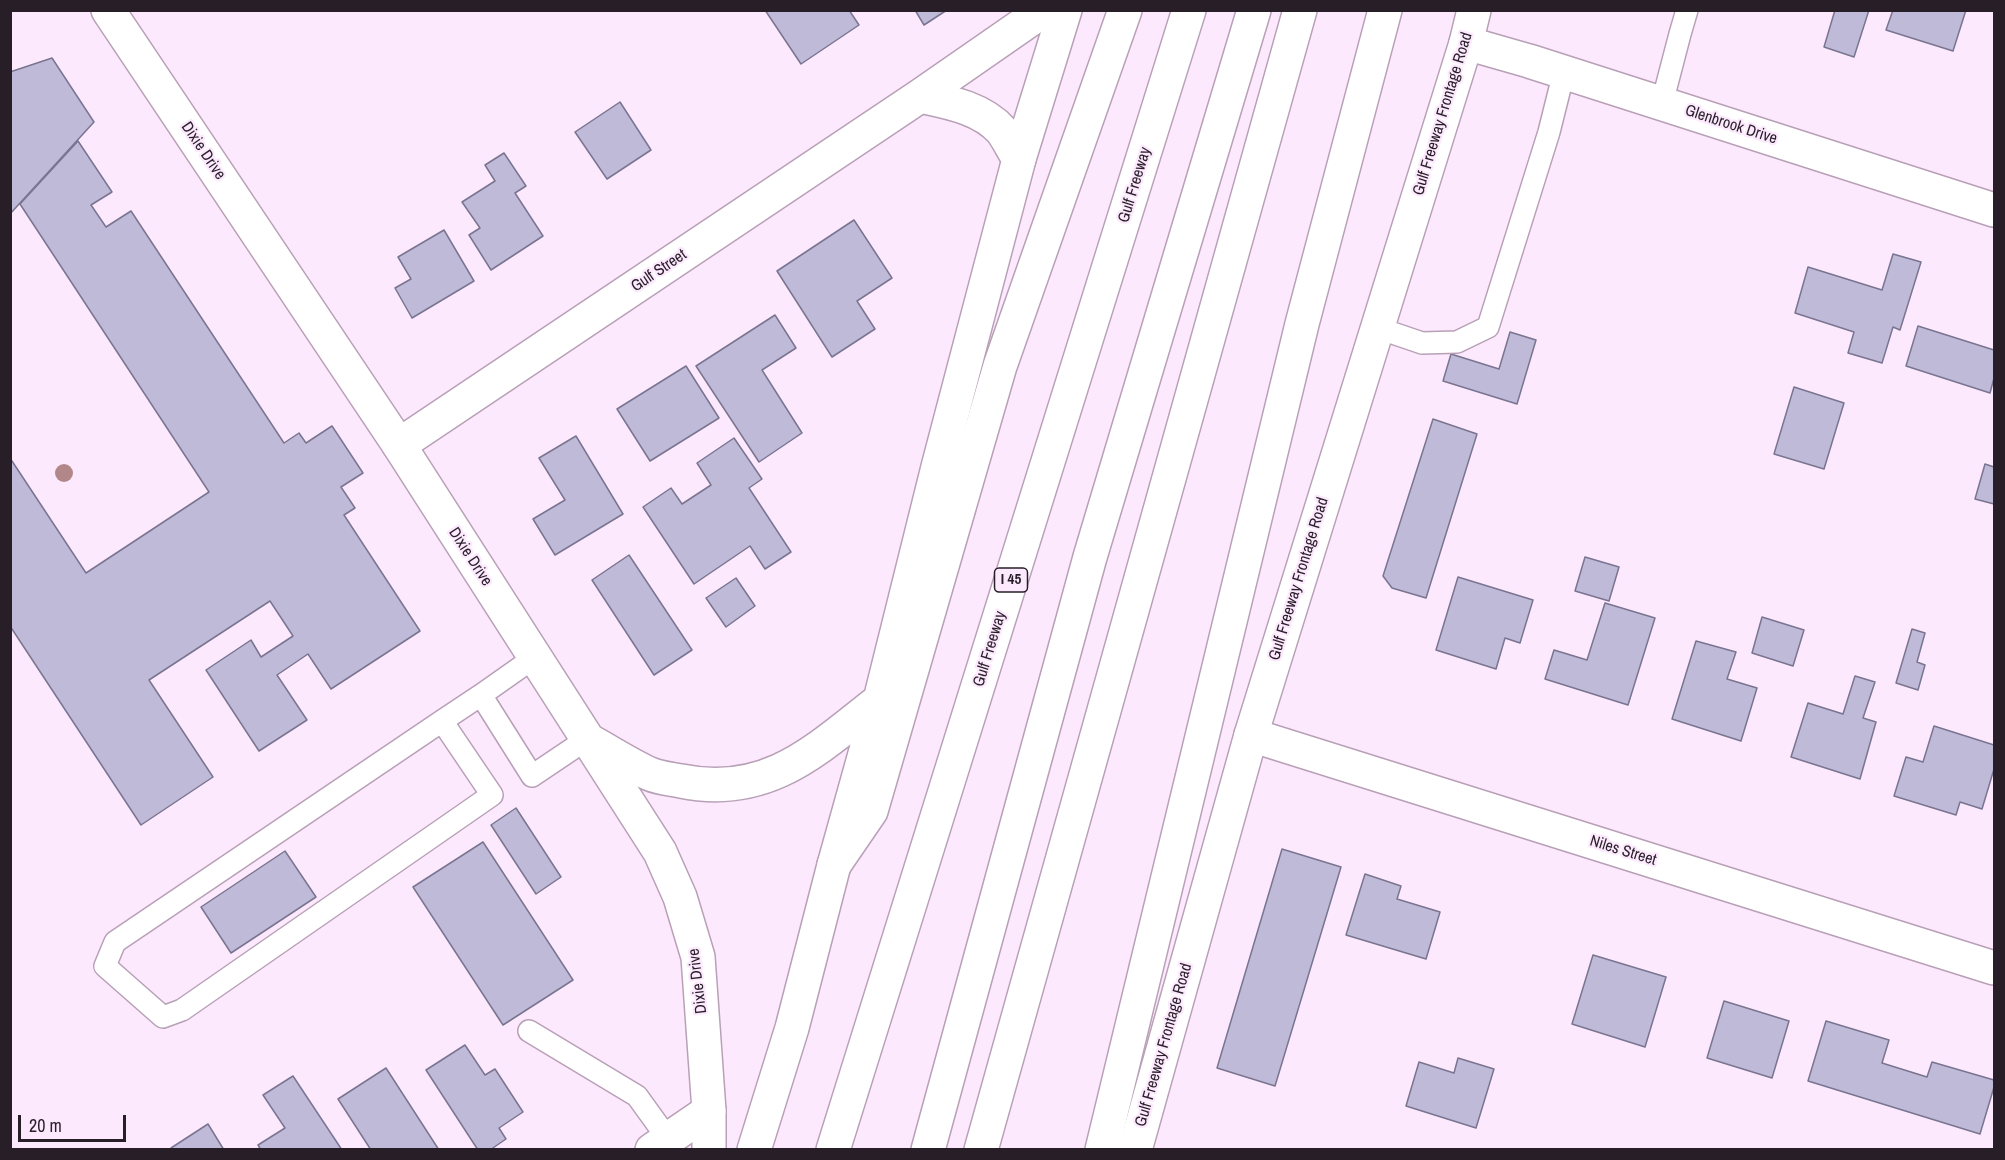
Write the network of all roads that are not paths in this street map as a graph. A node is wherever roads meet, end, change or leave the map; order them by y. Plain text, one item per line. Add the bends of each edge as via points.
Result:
1 (108, 10) edge
2 (1044, 10) edge
3 (1065, 10) edge
4 (1125, 10) edge
5 (1189, 10) edge
6 (1254, 10) edge
7 (1300, 10) edge
8 (1385, 10) edge
9 (1474, 10) edge
10 (1688, 10) edge
11 (1466, 43) junction
12 (1564, 72) junction
13 (920, 96) junction
14 (1662, 103) junction
15 (1019, 159) junction
16 (1995, 210) edge
17 (1378, 328) junction
18 (399, 445) junction
19 (535, 657) junction
20 (481, 695) junction
21 (880, 700) junction
22 (442, 721) junction
23 (1251, 735) junction
24 (587, 739) junction
25 (834, 865) junction
26 (1995, 968) edge
27 (529, 1031) dead end
28 (709, 1111) junction
29 (661, 1144) edge
30 (709, 1149) edge
31 (754, 1149) edge
32 (833, 1149) edge
33 (928, 1149) edge
34 (981, 1149) edge
35 (1102, 1149) edge
36 (1135, 1149) edge

1 - 18 main road, Dixie Drive
2 - 13 main road, Gulf Street
3 - 15 main road
4 - 25 main road via 1000,366 871,811
5 - 32 main road, Gulf Freeway / I 45
6 - 33 main road via 1090,556
7 - 34 main road
8 - 35 main road via 1302,324
9 - 11 main road, Gulf Freeway Frontage Road
10 - 14 lane
11 - 12 main road, Glenbrook Drive
11 - 17 main road, Gulf Freeway Frontage Road
12 - 14 main road, Glenbrook Drive
12 - 17 lane via 1488,327 1457,342 1422,343
13 - 15 main road via 957,104 981,115 1001,130
13 - 18 main road, Gulf Street
14 - 16 main road, Glenbrook Drive
15 - 21 main road
17 - 23 main road, Gulf Freeway Frontage Road
18 - 19 main road, Dixie Drive
19 - 20 lane
19 - 24 main road, Dixie Drive
20 - 22 lane
20 - 24 lane via 532,776
21 - 24 main road via 815,750 774,774 739,784 697,784 652,775
21 - 25 main road
22 - 22 lane via 115,942 105,966 163,1017 182,1010 492,795
23 - 26 main road, Niles Street
23 - 36 main road, Gulf Freeway Frontage Road
24 - 28 main road, Dixie Drive via 660,852 680,897 698,957
25 - 31 main road via 792,1028
27 - 29 lane via 637,1096
28 - 29 main road
28 - 30 main road, Dixie Drive

